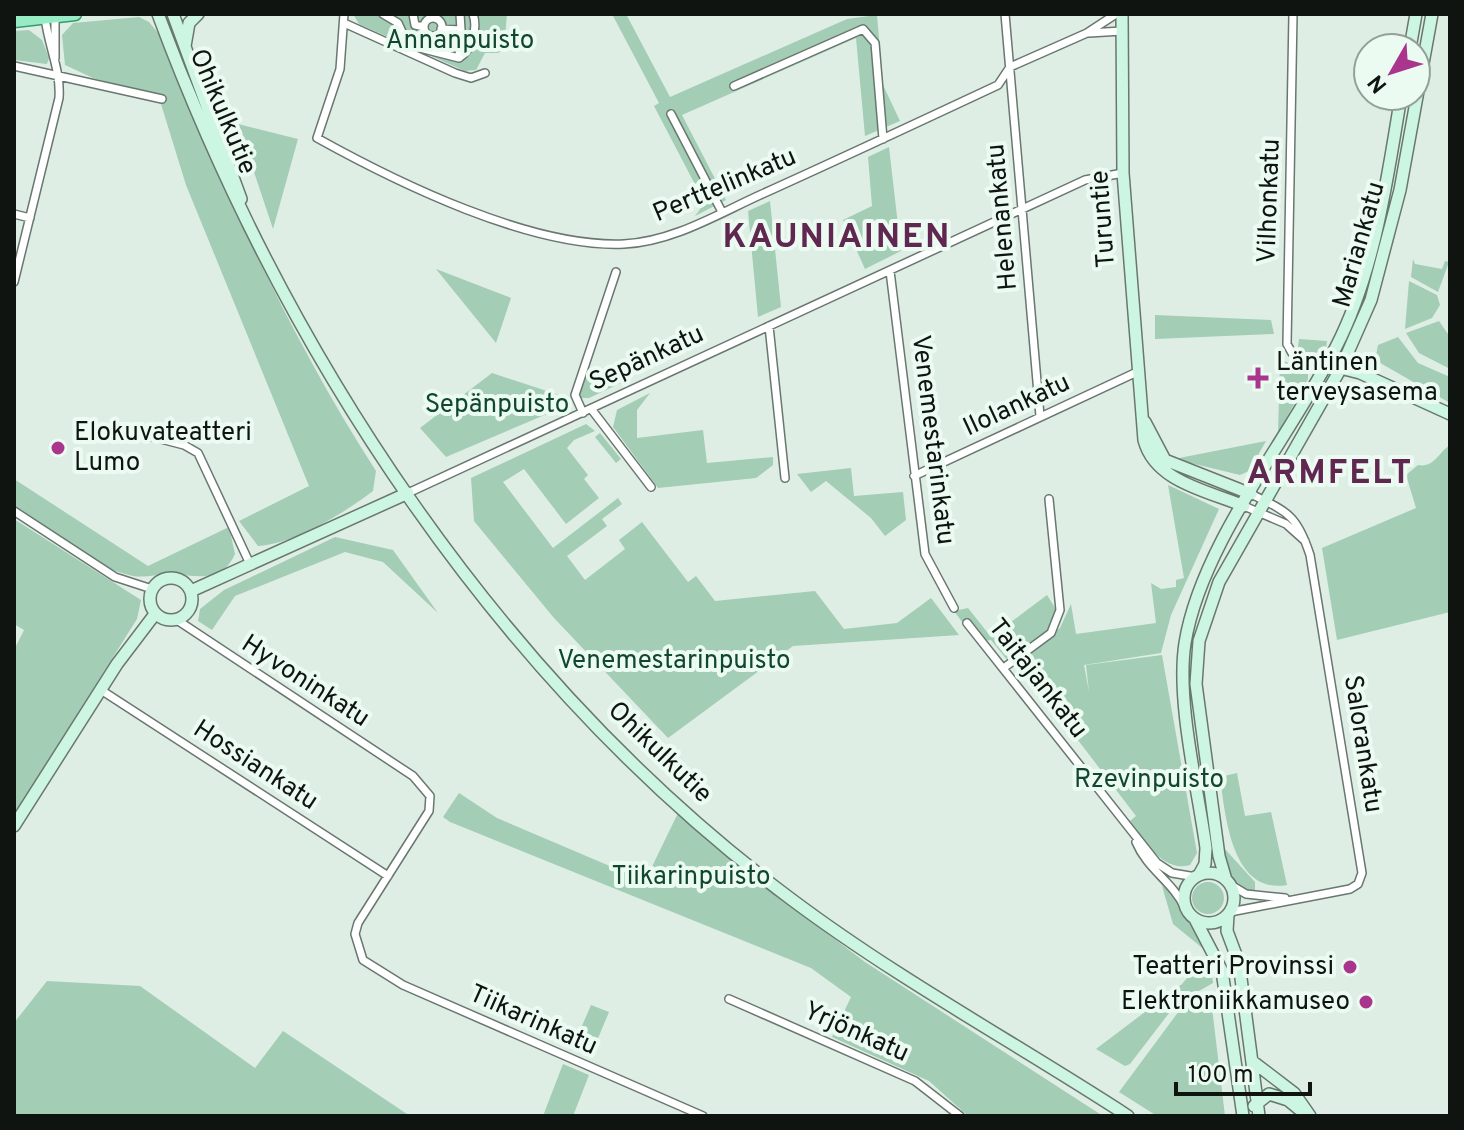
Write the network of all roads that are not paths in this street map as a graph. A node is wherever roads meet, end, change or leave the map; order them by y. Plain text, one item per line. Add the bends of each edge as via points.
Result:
1 (75, 14) edge
2 (158, 14) edge
3 (173, 14) edge
4 (198, 14) edge
5 (383, 14) edge
6 (413, 14) edge
7 (473, 14) edge
8 (1005, 14) edge
9 (1119, 14) edge
10 (1293, 14) edge
11 (1432, 14) edge
12 (462, 15) edge
13 (48, 16) edge
14 (432, 16) edge
15 (344, 18) edge
16 (14, 21) edge
17 (424, 27) junction
18 (441, 29) junction
19 (461, 30) junction
20 (1122, 31) junction
21 (1087, 33) junction
22 (185, 51) junction
23 (459, 58) junction
24 (14, 66) edge
25 (1010, 67) junction
26 (485, 73) dead end
27 (60, 77) junction
28 (734, 86) dead end
29 (162, 99) dead end
30 (1398, 112) edge
31 (671, 114) dead end
32 (883, 139) junction
33 (1123, 173) junction
34 (1022, 208) junction
35 (722, 212) junction
36 (14, 214) edge
37 (30, 218) junction
38 (249, 226) junction
39 (890, 271) junction
40 (616, 272) dead end
41 (14, 282) edge
42 (769, 326) junction
43 (1325, 365) junction
44 (1341, 368) junction
45 (1137, 372) junction
46 (587, 411) junction
47 (1450, 414) edge
48 (1040, 416) junction
49 (1144, 421) junction
50 (119, 428) dead end
51 (914, 476) junction
52 (785, 478) dead end
53 (651, 487) dead end
54 (408, 493) junction
55 (1251, 494) junction
56 (1049, 499) dead end
57 (1244, 506) junction
58 (1262, 506) junction
59 (14, 511) edge
60 (250, 564) junction
61 (152, 589) junction
62 (191, 591) junction
63 (954, 608) dead end
64 (155, 614) junction
65 (177, 620) junction
66 (967, 623) dead end
67 (1005, 667) junction
68 (101, 690) junction
69 (14, 826) edge
70 (1134, 836) junction
71 (388, 876) junction
72 (1197, 876) junction
73 (1228, 883) junction
74 (1291, 898) junction
75 (1185, 908) junction
76 (1229, 914) junction
77 (1196, 921) junction
78 (729, 999) dead end
79 (1252, 1061) junction
80 (1258, 1102) junction
81 (1116, 1111) edge
82 (703, 1116) edge
83 (960, 1116) edge
84 (1128, 1116) edge
85 (1244, 1116) edge
86 (1259, 1116) edge
87 (1307, 1116) edge

1 - 13 main road
2 - 38 main road, Ohikulkutie via 208,142
3 - 22 main road, Ohikulkutie
4 - 22 main road via 186,33
5 - 23 street via 398,23 408,45
6 - 17 street via 415,25
7 - 23 street via 468,49
8 - 25 street, Helenankatu
9 - 20 main road, Turuntie
9 - 21 street, Perttelinkatu
10 - 43 street, Vilhonkatu via 1287,344 1292,353
11 - 44 main road, Mariankatu via 1387,249
12 - 19 street
13 - 16 main road
13 - 27 street via 48,43
14 - 17 street
14 - 18 street
15 - 26 street via 455,73 471,78
15 - 35 street, Perttelinkatu via 340,69 317,138 431,194 576,242 626,244 665,237
17 - 18 street via 433,36
18 - 19 street
19 - 23 street
20 - 21 street, Perttelinkatu
20 - 33 main road, Turuntie
21 - 25 street, Perttelinkatu
22 - 38 main road, Ohikulkutie
24 - 27 street
25 - 32 street, Perttelinkatu via 998,85
25 - 34 street, Helenankatu
27 - 29 street
27 - 37 street
28 - 32 street via 863,29 875,43
30 - 43 main road, Mariankatu via 1362,284
31 - 35 street
32 - 35 street, Perttelinkatu
33 - 34 street, Sepänkatu via 1085,180
33 - 45 main road, Turuntie
34 - 39 street, Sepänkatu
34 - 48 street, Helenankatu
36 - 37 street
37 - 41 street
38 - 54 main road, Ohikulkutie via 340,391
39 - 42 street, Sepänkatu
39 - 51 street, Venemestarinkatu
40 - 46 street via 575,395
42 - 46 street, Sepänkatu
42 - 52 street
43 - 44 main road
43 - 55 main road, Mariankatu
44 - 47 main road
44 - 58 main road, Mariankatu
45 - 48 street, Ilolankatu
45 - 49 main road, Turuntie
46 - 53 street
46 - 54 street, Sepänkatu
48 - 51 street, Ilolankatu
49 - 55 main road, Turuntie via 1165,460
49 - 57 main road, Turuntie via 1146,450 1157,467
50 - 60 street via 198,453
51 - 63 street, Venemestarinkatu via 925,554
54 - 60 main road, Sepänkatu
54 - 81 main road, Ohikulkutie via 548,674 651,780 747,865 916,987
55 - 57 main road, Mariankatu
55 - 58 street, Salorankatu
56 - 67 street via 1060,610 1051,633
57 - 58 street, Salorankatu
57 - 72 main road, Mariankatu via 1201,589 1184,655 1206,848
58 - 73 main road, Mariankatu via 1214,593 1196,669 1219,856
58 - 74 street, Salorankatu via 1306,543 1362,873 1350,889
59 - 61 street via 115,577
60 - 62 main road, Sepänkatu
61 - 62 main road via 169,578 182,581
61 - 64 main road
62 - 65 main road via 192,605
64 - 65 main road
64 - 68 main road
65 - 71 street, Hyvoninkatu via 413,776 430,796 429,811
66 - 67 street, Taitajankatu
67 - 70 street, Taitajankatu
68 - 69 main road
68 - 71 street, Hossiankatu
70 - 72 street, Taitajankatu via 1168,872
70 - 75 street, Taitajankatu
71 - 82 street, Tiikarinkatu via 358,923 357,947 374,969
72 - 73 main road via 1214,874
72 - 75 main road via 1185,890
73 - 74 street, Salorankatu via 1246,894
73 - 76 main road via 1234,899
74 - 76 street, Salorankatu
75 - 77 main road
76 - 77 main road via 1213,923
76 - 79 main road via 1227,931 1239,963
77 - 85 main road via 1222,971
78 - 83 street, Yrjönkatu via 915,1081
79 - 80 main road
79 - 87 main road via 1294,1093
80 - 85 main road
80 - 86 main road
80 - 87 main road via 1269,1094 1280,1096
81 - 84 main road, Ohikulkutie

